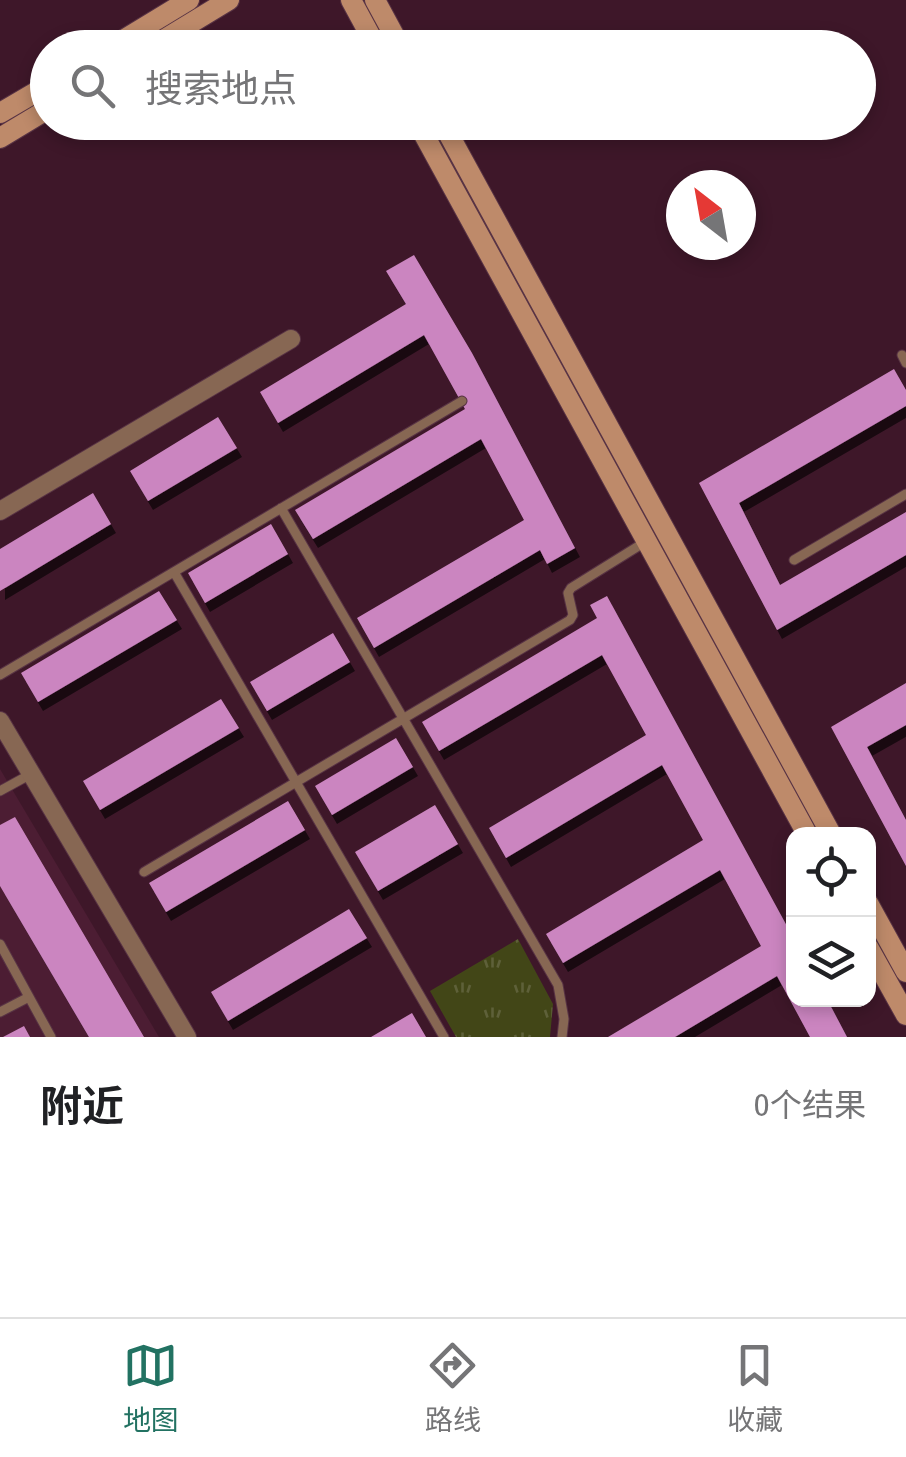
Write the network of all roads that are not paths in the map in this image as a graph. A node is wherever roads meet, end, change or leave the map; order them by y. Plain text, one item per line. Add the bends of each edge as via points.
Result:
1 (189, 0) edge
2 (230, 0) edge
3 (351, 0) edge
4 (375, 0) edge
5 (140, 30) edge
6 (180, 30) edge
7 (367, 30) edge
8 (391, 30) edge
9 (30, 95) edge
10 (0, 113) edge
11 (30, 120) edge
12 (0, 138) edge
13 (428, 140) edge
14 (452, 140) edge
15 (291, 339) dead end
16 (462, 401) dead end
17 (906, 494) edge
18 (281, 508) junction
19 (0, 511) edge
20 (646, 541) junction
21 (794, 560) dead end
22 (174, 572) junction
23 (0, 674) edge
24 (403, 718) junction
25 (0, 721) edge
26 (31, 774) junction
27 (296, 782) junction
28 (0, 791) edge
29 (803, 827) edge
30 (827, 827) edge
31 (144, 872) dead end
32 (876, 917) edge
33 (0, 944) edge
34 (876, 962) edge
35 (906, 972) edge
36 (29, 997) junction
37 (0, 1012) edge
38 (906, 1016) edge
39 (564, 1019) junction
40 (51, 1037) edge
41 (187, 1037) edge
42 (444, 1037) edge
43 (562, 1037) edge
44 (574, 1037) edge

1 - 5 street
2 - 6 street
3 - 7 street
4 - 8 street
9 - 10 street
11 - 12 street
13 - 20 street
14 - 30 street
15 - 19 street
16 - 18 lane
17 - 21 lane
18 - 22 lane
18 - 24 lane
20 - 24 lane via 572,588 570,620
20 - 29 street
22 - 23 lane
22 - 27 lane
24 - 27 lane
24 - 39 lane via 558,985
25 - 26 street
26 - 28 lane
26 - 41 street
27 - 31 lane
27 - 42 lane
32 - 35 street
33 - 36 lane
34 - 38 street
36 - 37 lane
36 - 40 lane
39 - 43 lane
39 - 44 lane

